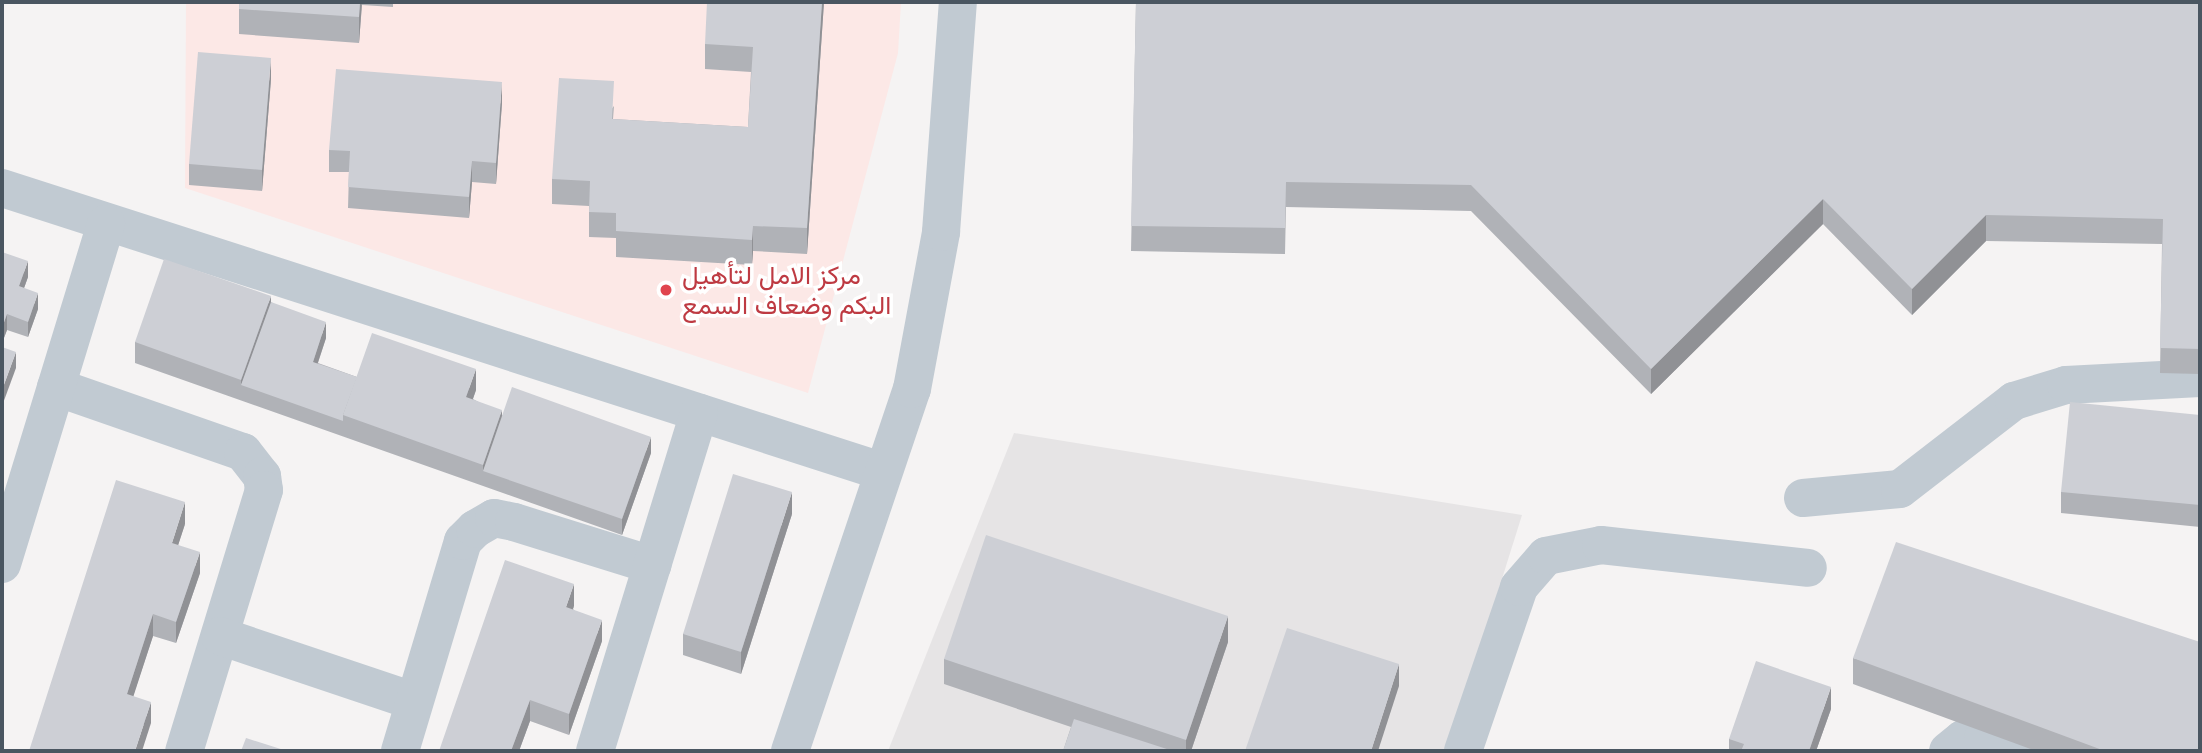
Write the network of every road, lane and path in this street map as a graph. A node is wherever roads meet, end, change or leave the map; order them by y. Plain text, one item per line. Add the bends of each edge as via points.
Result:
1 (958, 2) edge
2 (2, 188) edge
3 (106, 224) junction
4 (2200, 378) edge
5 (56, 387) junction
6 (699, 413) junction
7 (881, 471) junction
8 (1803, 498) dead end
9 (2, 564) edge
10 (652, 565) junction
11 (1808, 568) dead end
12 (220, 636) junction
13 (413, 701) junction
14 (184, 751) edge
15 (400, 751) edge
16 (595, 751) edge
17 (790, 751) edge
18 (1463, 751) edge
19 (1948, 751) edge
20 (2012, 751) edge

1 - 7 street via 951,125 930,304 912,389
2 - 3 street
3 - 5 street
3 - 6 street
4 - 8 street via 2053,389 2014,401 1900,489
5 - 9 street
5 - 12 street via 228,446 254,463 264,490
6 - 7 street
6 - 10 street
7 - 17 street
10 - 13 street via 495,518 475,529 463,541
10 - 16 street
11 - 18 street via 1601,545 1546,556 1519,587
12 - 13 street
12 - 14 street
13 - 15 street
19 - 20 street via 1963,739 1983,739

